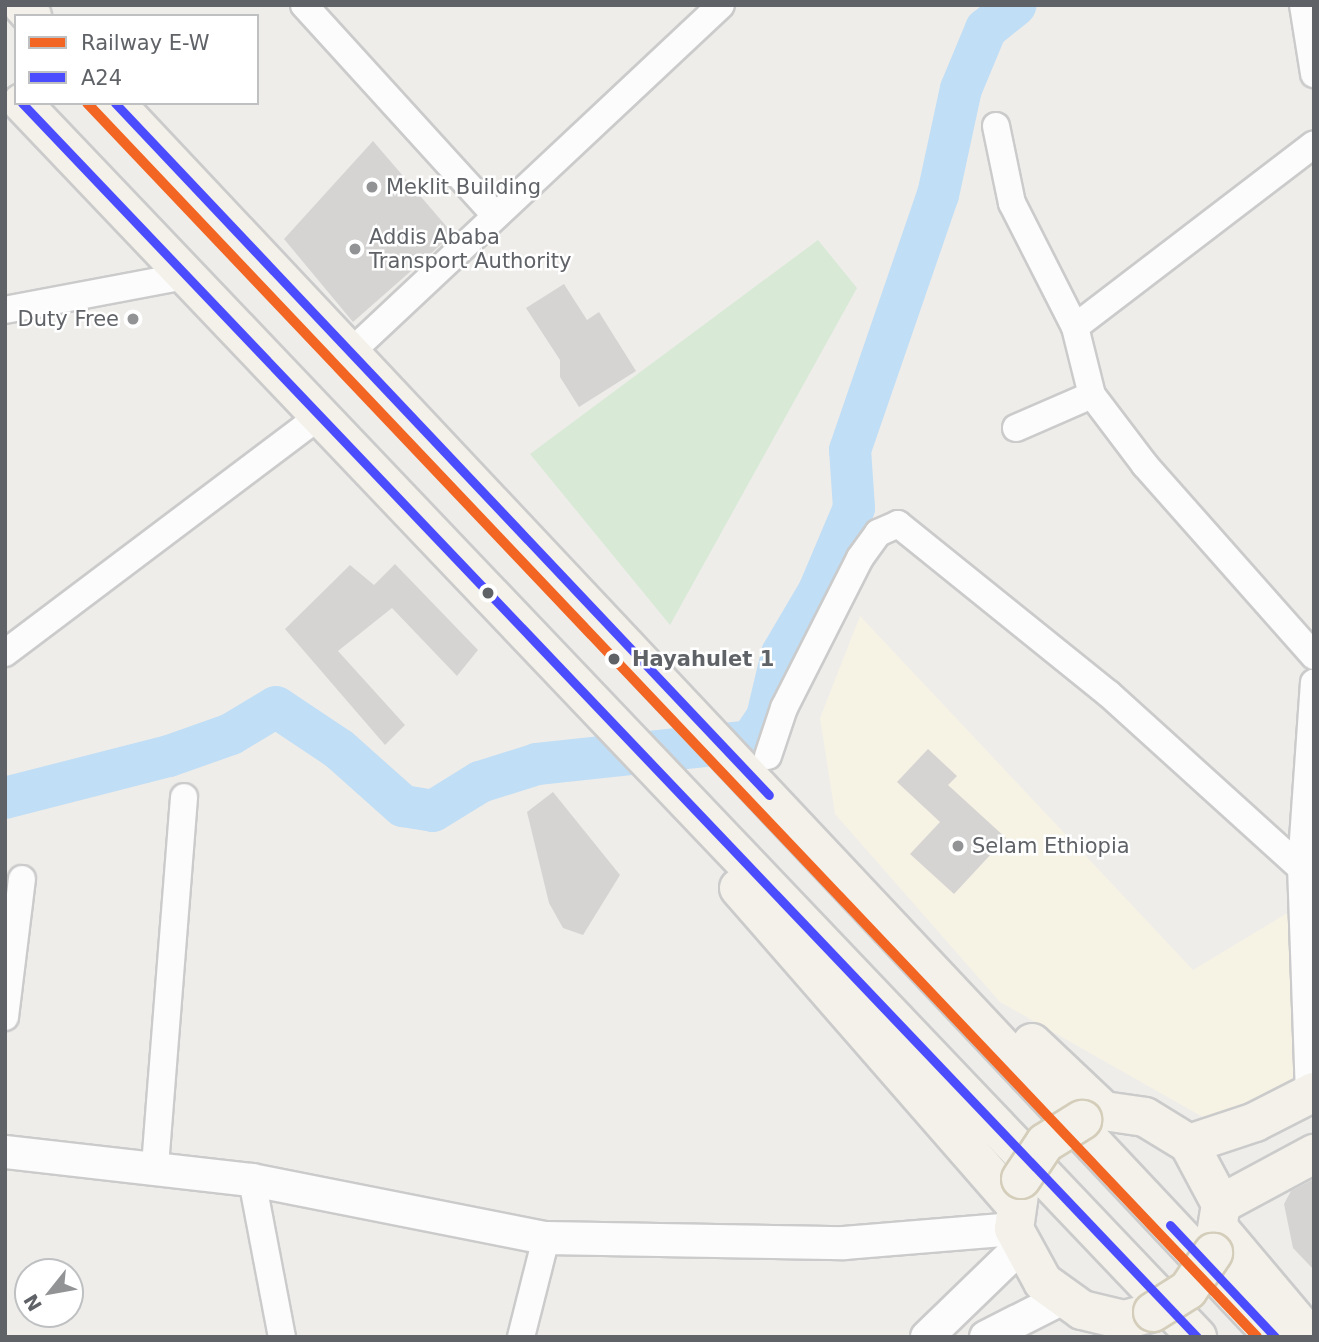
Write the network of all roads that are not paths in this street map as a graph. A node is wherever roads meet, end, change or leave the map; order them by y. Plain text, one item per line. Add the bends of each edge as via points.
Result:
1 (304, 5) edge
2 (721, 5) edge
3 (1303, 5) edge
4 (1314, 74) edge
5 (24, 105) edge
6 (117, 105) edge
7 (996, 126) dead end
8 (1314, 144) edge
9 (495, 215) junction
10 (191, 275) junction
11 (5, 310) edge
12 (1075, 327) junction
13 (351, 352) junction
14 (1092, 395) junction
15 (319, 416) junction
16 (1016, 428) dead end
17 (5, 653) edge
18 (1314, 656) edge
19 (1314, 682) edge
20 (756, 756) junction
21 (667, 779) junction
22 (184, 797) dead end
23 (1301, 868) junction
24 (22, 879) dead end
25 (5, 1017) edge
26 (1311, 1093) edge
27 (1093, 1116) junction
28 (1189, 1144) junction
29 (5, 1152) edge
30 (1314, 1154) edge
31 (155, 1166) junction
32 (252, 1180) junction
33 (1018, 1215) junction
34 (1218, 1229) junction
35 (546, 1238) junction
36 (1060, 1299) junction
37 (1140, 1323) edge
38 (282, 1337) edge
39 (521, 1337) edge
40 (927, 1337) edge
41 (986, 1337) edge
42 (1197, 1337) edge
43 (1275, 1337) edge
44 (1310, 1337) edge

1 - 9 street
2 - 9 street
3 - 4 street
5 - 10 main road
6 - 13 main road
7 - 12 street via 1012,203
8 - 12 street
9 - 13 street
10 - 11 street
10 - 15 main road
12 - 14 street
13 - 20 main road via 658,678 692,698
14 - 16 street
14 - 18 street via 1145,465
15 - 17 street
15 - 21 main road
19 - 23 street
20 - 23 street via 860,558 878,533 898,524 918,533 1109,694
20 - 27 main road via 1045,1056
20 - 43 main road via 976,1019
21 - 33 main road via 691,832
21 - 42 main road
22 - 31 street
23 - 26 street
24 - 25 street
26 - 28 main road via 1255,1122
27 - 28 main road via 1145,1117
27 - 33 main road, bridge via 1045,1143
28 - 34 main road
29 - 31 street
30 - 34 main road
31 - 32 street
32 - 35 street
32 - 38 street
33 - 35 street via 844,1242
33 - 36 main road
33 - 40 street
34 - 37 main road, bridge via 1188,1290
34 - 44 main road
35 - 39 street
36 - 37 main road
36 - 41 street

